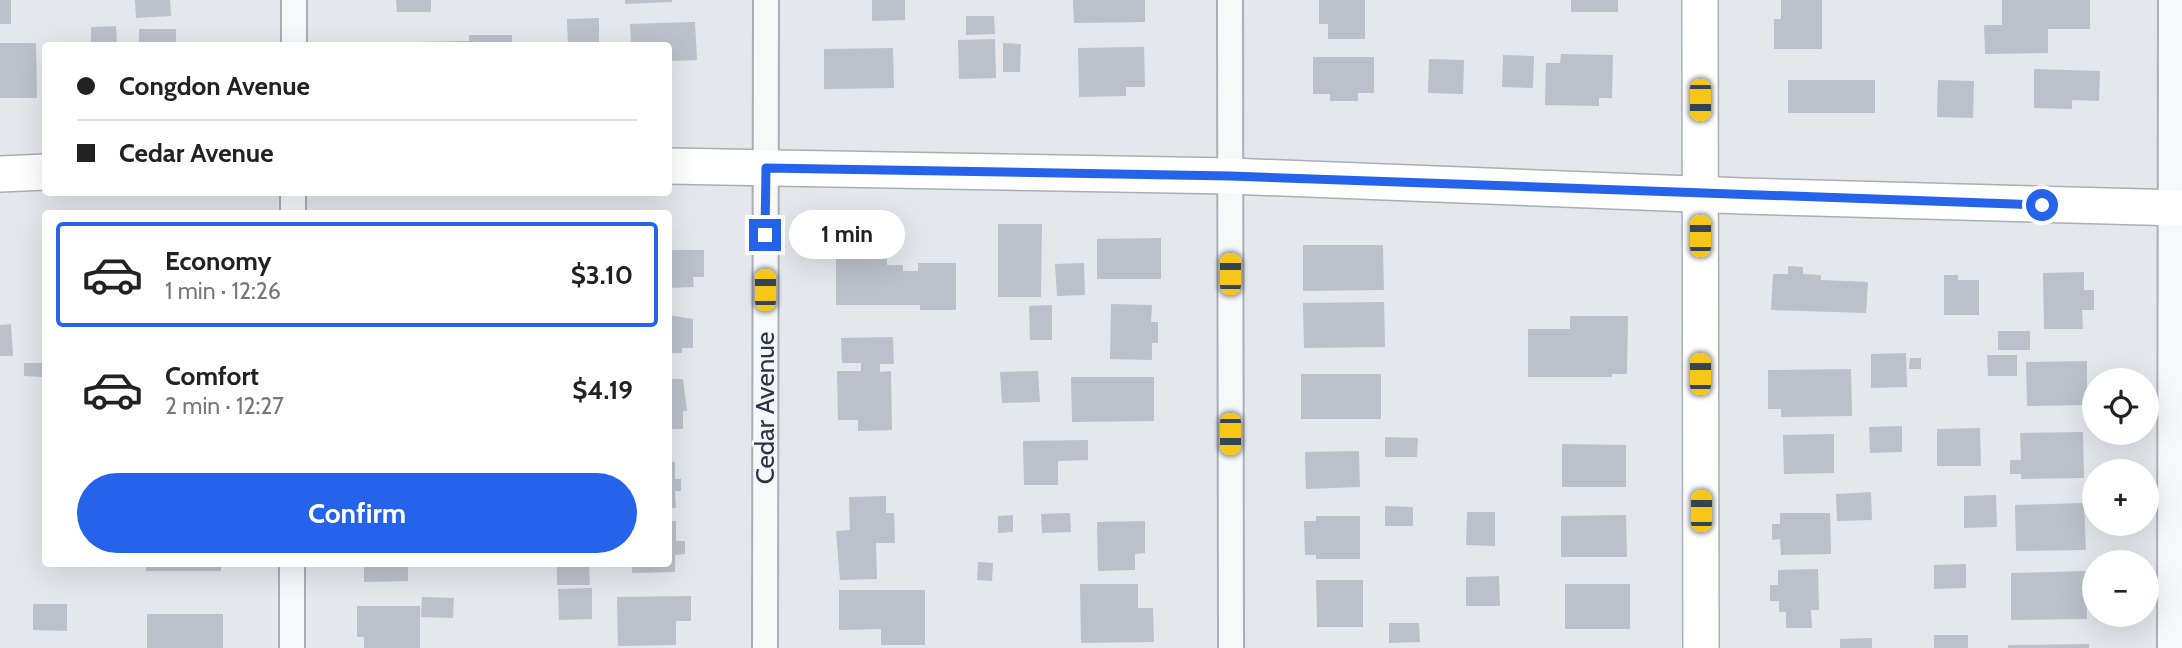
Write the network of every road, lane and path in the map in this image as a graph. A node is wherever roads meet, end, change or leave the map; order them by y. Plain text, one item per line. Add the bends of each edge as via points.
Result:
1 (293, 0) edge
2 (766, 0) edge
3 (1230, 0) edge
4 (1700, 0) edge
5 (2171, 0) edge
6 (294, 42) edge
7 (672, 166) edge
8 (766, 168) junction
9 (42, 172) edge
10 (0, 174) edge
11 (1230, 176) junction
12 (1700, 195) junction
13 (2176, 208) edge
14 (292, 567) edge
15 (292, 648) edge
16 (765, 648) edge
17 (1231, 648) edge
18 (1701, 648) edge
19 (2170, 648) edge

1 - 6 street
2 - 8 street, Cedar Avenue
3 - 11 street
4 - 12 street
5 - 13 street
7 - 8 street
8 - 11 street
8 - 16 street, Cedar Avenue
9 - 10 street
11 - 12 street
11 - 17 street
12 - 13 street
12 - 18 street
13 - 19 street
14 - 15 street

